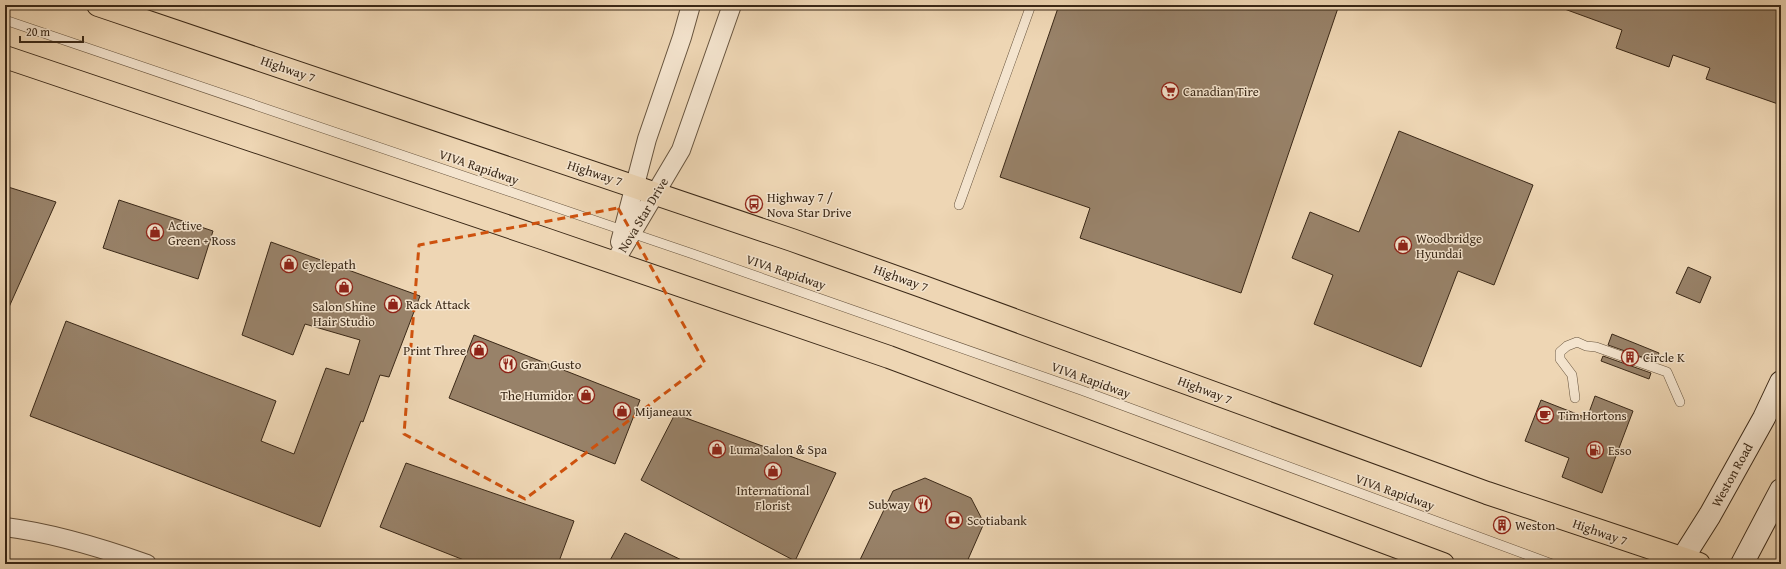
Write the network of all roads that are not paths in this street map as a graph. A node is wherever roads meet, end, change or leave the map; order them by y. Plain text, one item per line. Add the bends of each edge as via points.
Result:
1 (98, 5) edge
2 (691, 5) edge
3 (732, 5) edge
4 (1031, 5) edge
5 (5, 20) edge
6 (5, 57) edge
7 (634, 186) junction
8 (656, 193) junction
9 (959, 205) dead end
10 (627, 231) junction
11 (614, 263) junction
12 (1781, 382) edge
13 (1575, 398) dead end
14 (1680, 402) dead end
15 (1781, 490) edge
16 (5, 527) edge
17 (1686, 562) edge
18 (147, 564) edge
19 (1443, 564) edge
20 (1552, 564) edge
21 (1742, 564) edge

1 - 7 main road, Highway 7
2 - 7 street, Nova Star Drive
3 - 8 street, Nova Star Drive via 681,150
4 - 9 lane
5 - 10 lane, VIVA Rapidway
6 - 11 main road
7 - 8 main road, Highway 7
7 - 10 street, Nova Star Drive
8 - 10 street, Nova Star Drive
8 - 17 main road, Highway 7 via 924,287 1487,493
10 - 11 street, Nova Star Drive
10 - 20 lane, VIVA Rapidway via 1081,390
11 - 19 main road via 889,357
12 - 17 main road, Weston Road
13 - 14 lane via 1572,375 1560,359 1560,352 1577,342 1667,372
15 - 21 main road
16 - 18 street via 71,541

